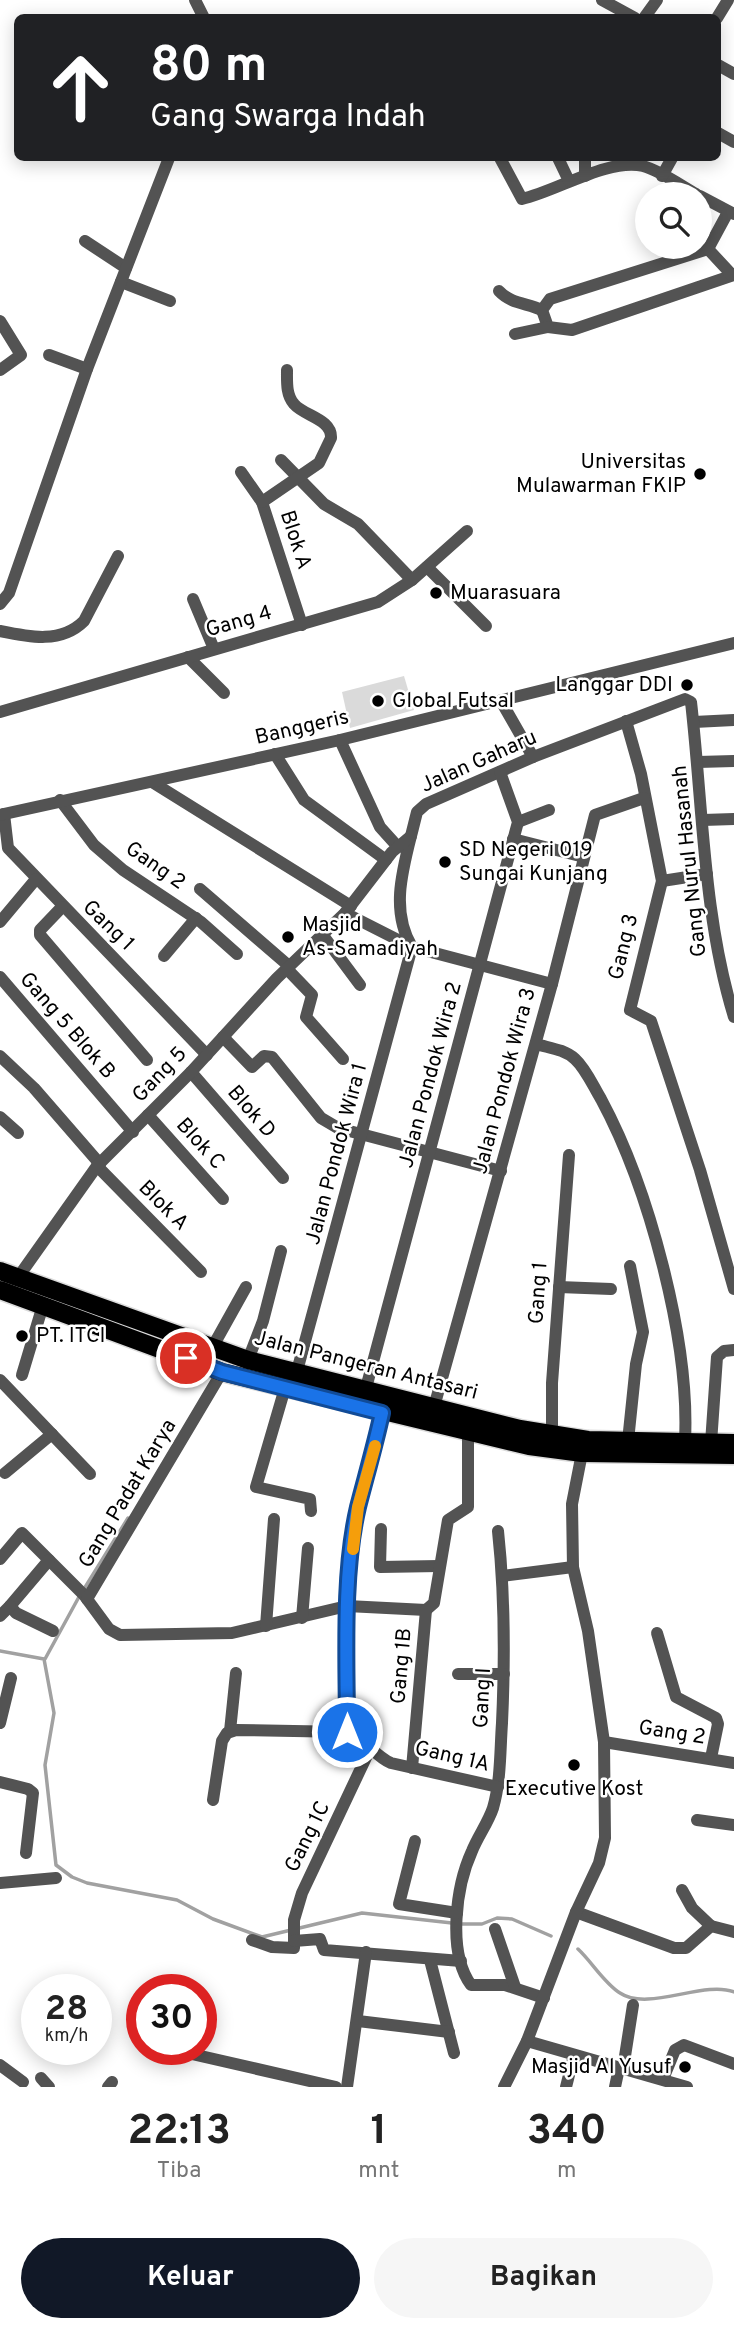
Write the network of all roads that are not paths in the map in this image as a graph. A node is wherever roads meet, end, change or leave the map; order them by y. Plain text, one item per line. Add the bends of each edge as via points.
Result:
1 (603, 0) edge
2 (628, 14) edge
3 (168, 161) edge
4 (502, 161) edge
5 (559, 161) edge
6 (584, 161) edge
7 (670, 161) edge
8 (586, 176) junction
9 (662, 176) junction
10 (569, 181) junction
11 (673, 182) edge
12 (712, 203) edge
13 (731, 213) edge
14 (85, 241) dead end
15 (712, 243) edge
16 (712, 253) edge
17 (676, 259) edge
18 (126, 268) junction
19 (733, 275) edge
20 (121, 282) junction
21 (499, 291) dead end
22 (170, 300) dead end
23 (542, 310) junction
24 (0, 321) edge
25 (548, 327) junction
26 (516, 334) dead end
27 (49, 355) dead end
28 (87, 369) junction
29 (0, 370) edge
30 (287, 370) dead end
31 (281, 460) dead end
32 (241, 472) dead end
33 (300, 478) junction
34 (262, 502) junction
35 (467, 531) dead end
36 (118, 556) dead end
37 (427, 567) junction
38 (412, 580) junction
39 (193, 599) dead end
40 (0, 604) edge
41 (302, 625) junction
42 (486, 626) dead end
43 (0, 631) edge
44 (734, 643) edge
45 (214, 649) junction
46 (188, 657) junction
47 (224, 693) dead end
48 (688, 700) joint
49 (501, 701) junction
50 (0, 712) edge
51 (734, 720) edge
52 (626, 721) junction
53 (694, 722) junction
54 (340, 740) junction
55 (275, 754) junction
56 (533, 757) junction
57 (734, 761) edge
58 (698, 762) junction
59 (500, 772) junction
60 (152, 782) junction
61 (644, 798) junction
62 (60, 800) junction
63 (549, 810) dead end
64 (2, 815) edge
65 (734, 819) edge
66 (703, 820) junction
67 (518, 822) junction
68 (411, 836) junction
69 (513, 839) junction
70 (398, 847) junction
71 (584, 856) junction
72 (386, 860) junction
73 (707, 874) junction
74 (36, 879) junction
75 (662, 881) junction
76 (200, 888) dead end
77 (62, 907) junction
78 (348, 910) junction
79 (196, 918) junction
80 (0, 922) edge
81 (322, 934) junction
82 (412, 947) junction
83 (237, 954) dead end
84 (164, 956) dead end
85 (479, 965) junction
86 (288, 968) junction
87 (0, 977) edge
88 (552, 984) junction
89 (360, 985) dead end
90 (734, 1017) edge
91 (223, 1037) junction
92 (536, 1044) junction
93 (207, 1055) junction
94 (0, 1056) edge
95 (343, 1059) dead end
96 (147, 1060) dead end
97 (191, 1072) junction
98 (148, 1115) junction
99 (0, 1116) edge
100 (133, 1132) junction
101 (18, 1133) dead end
102 (362, 1135) junction
103 (430, 1152) junction
104 (569, 1155) dead end
105 (99, 1165) junction
106 (501, 1171) junction
107 (283, 1178) dead end
108 (223, 1199) dead end
109 (281, 1251) dead end
110 (630, 1266) dead end
111 (0, 1271) edge
112 (201, 1272) dead end
113 (19, 1276) junction
114 (246, 1287) dead end
115 (559, 1287) junction
116 (611, 1289) dead end
117 (734, 1289) edge
118 (0, 1290) edge
119 (43, 1305) junction
120 (208, 1347) junction
121 (734, 1350) edge
122 (248, 1360) junction
123 (198, 1363) junction
124 (297, 1371) junction
125 (222, 1372) junction
126 (22, 1375) dead end
127 (0, 1380) edge
128 (285, 1388) junction
129 (366, 1388) junction
130 (434, 1407) junction
131 (382, 1413) junction
132 (468, 1432) junction
133 (52, 1434) junction
134 (552, 1435) junction
135 (628, 1441) junction
136 (685, 1441) junction
137 (712, 1443) junction
138 (734, 1443) edge
139 (582, 1453) junction
140 (734, 1455) edge
141 (5, 1474) dead end
142 (90, 1474) dead end
143 (311, 1511) dead end
144 (274, 1519) dead end
145 (381, 1529) dead end
146 (498, 1531) dead end
147 (308, 1548) dead end
148 (0, 1559) edge
149 (49, 1560) junction
150 (439, 1566) junction
151 (573, 1567) junction
152 (502, 1576) junction
153 (83, 1595) junction
154 (10, 1606) junction
155 (347, 1606) junction
156 (426, 1610) junction
157 (0, 1616) edge
158 (302, 1618) junction
159 (266, 1626) junction
160 (52, 1632) dead end
161 (657, 1633) dead end
162 (236, 1673) dead end
163 (458, 1674) dead end
164 (504, 1674) junction
165 (11, 1678) dead end
166 (0, 1723) edge
167 (229, 1731) junction
168 (347, 1732) junction
169 (604, 1742) junction
170 (371, 1747) junction
171 (711, 1758) junction
172 (734, 1763) edge
173 (412, 1768) junction
174 (0, 1782) edge
175 (498, 1787) junction
176 (213, 1800) dead end
177 (697, 1820) dead end
178 (734, 1825) edge
179 (415, 1841) dead end
180 (26, 1853) dead end
181 (56, 1878) dead end
182 (0, 1883) edge
183 (682, 1890) dead end
184 (576, 1912) junction
185 (457, 1915) junction
186 (709, 1926) junction
187 (495, 1928) dead end
188 (734, 1931) edge
189 (252, 1940) dead end
190 (294, 1943) junction
191 (366, 1952) junction
192 (430, 1960) junction
193 (461, 1961) junction
194 (515, 1987) junction
195 (544, 1998) junction
196 (633, 2005) dead end
197 (358, 2021) junction
198 (449, 2032) junction
199 (527, 2041) junction
200 (454, 2053) dead end
201 (574, 2054) junction
202 (217, 2060) edge
203 (734, 2064) edge
204 (0, 2065) edge
205 (621, 2068) junction
206 (663, 2079) junction
207 (23, 2082) dead end
208 (336, 2087) edge
209 (347, 2087) edge
210 (504, 2087) edge
211 (566, 2087) edge
212 (615, 2087) edge
213 (687, 2087) edge

1 - 2 street
3 - 18 street
4 - 10 street via 520,198
5 - 10 street
6 - 8 street
7 - 9 street
8 - 9 street via 635,165
8 - 10 street
9 - 11 street
12 - 13 street
13 - 15 street
14 - 18 street
16 - 19 street
17 - 23 street via 550,299
18 - 20 street
19 - 25 street via 572,330
20 - 22 street
20 - 28 street
21 - 23 street via 509,301
23 - 25 street
24 - 29 street via 21,355
25 - 26 street
27 - 28 street
28 - 40 street via 9,593
30 - 33 street via 287,389 295,406 332,433 319,463
31 - 33 street
32 - 34 street, Blok A
33 - 34 street
33 - 38 street via 324,504 358,524
34 - 41 street, Blok A
35 - 37 street, Gang 4
36 - 43 street via 78,628 32,638
37 - 38 street, Gang 4
37 - 42 street
38 - 41 street, Gang 4 via 378,602
39 - 45 street
41 - 45 street, Gang 4
44 - 49 street, Banggeris
45 - 46 street, Gang 4
46 - 47 street
46 - 50 street, Gang 4
48 - 52 street, Jalan Gaharu
48 - 53 street, Gang Nurul Hasanah
49 - 54 street, Banggeris
49 - 56 street
51 - 53 street
52 - 56 street, Jalan Gaharu
52 - 61 street, Gang 3
53 - 58 street, Gang Nurul Hasanah
54 - 55 street, Banggeris
54 - 70 street via 380,827
55 - 60 street, Banggeris
55 - 72 street via 304,800
56 - 59 street, Jalan Gaharu
57 - 58 street
58 - 66 street, Gang Nurul Hasanah
59 - 67 street
59 - 68 street, Jalan Gaharu via 426,804 417,813
60 - 62 street, Banggeris
60 - 78 street
61 - 71 street, Jalan Pondok Wira 3 via 596,813
61 - 75 street, Gang 3
62 - 64 street, Banggeris
62 - 79 street, Gang 2 via 104,853
63 - 67 street
64 - 74 street, Gang 1 via 8,849
65 - 66 street
66 - 73 street, Gang Nurul Hasanah
67 - 69 street, Jalan Pondok Wira 2
68 - 70 street, Gang 5
68 - 82 street, Jalan Gaharu via 399,902 402,927
69 - 71 street
69 - 85 street, Jalan Pondok Wira 2
70 - 72 street, Gang 5
71 - 88 street, Jalan Pondok Wira 3
72 - 78 street, Gang 5
73 - 75 street
73 - 90 street, Gang Nurul Hasanah via 719,957
74 - 77 street, Gang 1
74 - 80 street
75 - 117 street, Gang 3 via 630,1010 651,1021
76 - 86 street
77 - 93 street, Gang 1
77 - 96 street via 40,935
78 - 81 street, Gang 5
78 - 82 street
79 - 83 street, Gang 2
79 - 84 street
81 - 86 street, Gang 5
81 - 89 street
82 - 85 street
82 - 102 street, Jalan Pondok Wira 1
85 - 88 street
85 - 103 street, Jalan Pondok Wira 2
86 - 91 street, Gang 5
86 - 95 street via 312,995 306,1017
87 - 100 street, Gang 5 Blok B
88 - 92 street, Jalan Pondok Wira 3
91 - 93 street, Gang 5
91 - 102 street via 252,1066 264,1056 272,1057 327,1123
92 - 106 street, Jalan Pondok Wira 3
92 - 136 street via 559,1049 577,1060 613,1122 647,1214 676,1324 687,1419
93 - 97 street, Gang 5
94 - 105 street, Blok A via 34,1088
97 - 98 street, Gang 5
97 - 107 street, Blok D
98 - 100 street, Gang 5
98 - 108 street, Blok C
99 - 101 street
100 - 105 street, Gang 5
102 - 103 street
102 - 124 street, Jalan Pondok Wira 1
103 - 106 street
103 - 129 street, Jalan Pondok Wira 2
104 - 115 street, Gang 1
105 - 112 street, Blok A
105 - 113 street, Gang 5
106 - 130 street, Jalan Pondok Wira 3
109 - 122 street
110 - 135 street via 643,1332
111 - 113 highway, Jalan Pangeran Antasari
113 - 120 highway, Jalan Pangeran Antasari
114 - 120 street
115 - 116 street
115 - 134 street, Gang 1
118 - 119 highway, Jalan Pangeran Antasari
119 - 123 highway, Jalan Pangeran Antasari
119 - 126 street
120 - 122 highway, Jalan Pangeran Antasari
120 - 123 highway
121 - 137 street via 724,1350 717,1357
122 - 124 highway, Jalan Pangeran Antasari
123 - 125 highway, Jalan Pangeran Antasari
124 - 129 highway, Jalan Pangeran Antasari
125 - 128 highway, Jalan Pangeran Antasari
125 - 153 street, Gang Padat Karya
127 - 133 street
128 - 131 highway, Jalan Pangeran Antasari
128 - 143 street via 256,1487 310,1499
129 - 130 highway, Jalan Pangeran Antasari
130 - 134 highway, Jalan Pangeran Antasari
131 - 132 highway, Jalan Pangeran Antasari
131 - 155 street via 358,1507
132 - 139 highway, Jalan Pangeran Antasari
132 - 150 street, Gang 1B via 468,1507 448,1520
133 - 141 street
133 - 142 street
134 - 135 highway, Jalan Pangeran Antasari
135 - 136 highway, Jalan Pangeran Antasari
136 - 137 highway, Jalan Pangeran Antasari
137 - 138 highway, Jalan Pangeran Antasari
139 - 140 highway, Jalan Pangeran Antasari
139 - 151 street via 572,1504
144 - 159 street
145 - 150 street via 380,1567
146 - 152 street, Gang I
147 - 158 street
148 - 149 street via 22,1533
149 - 153 street
149 - 154 street
150 - 156 street, Gang 1B via 435,1602
151 - 152 street
151 - 169 street via 588,1631
152 - 164 street, Gang I
153 - 159 street via 109,1629 120,1635 210,1634
154 - 157 street
154 - 160 street
155 - 156 street
155 - 158 street
155 - 168 street
156 - 173 street, Gang 1B
158 - 159 street
161 - 171 street via 676,1697 716,1718
162 - 167 street
163 - 164 street
164 - 175 street, Gang I
165 - 166 street
167 - 168 street
167 - 176 street via 222,1741
168 - 170 street, Gang 1A
169 - 171 street, Gang 2
169 - 184 street via 605,1838 599,1863
170 - 173 street, Gang 1A via 381,1758
170 - 190 street, Gang 1C via 302,1893
171 - 172 street, Gang 2
173 - 175 street, Gang 1A
174 - 180 street via 33,1793
175 - 185 street, Gang I via 471,1853
177 - 178 street
179 - 185 street via 399,1904
181 - 182 street
183 - 186 street
184 - 186 street via 674,1948 686,1948
184 - 195 street
185 - 193 street, Gang I
186 - 188 street
187 - 194 street
189 - 190 street via 272,1947
190 - 191 street via 320,1939 324,1950
191 - 192 street
191 - 197 street
192 - 193 street
192 - 198 street
193 - 194 street via 474,1986
194 - 195 street
195 - 199 street
196 - 205 street
197 - 198 street
197 - 209 street
198 - 200 street
199 - 201 street
199 - 210 street
201 - 205 street
201 - 211 street
202 - 208 street
203 - 206 street via 684,2045 675,2050
204 - 207 street
205 - 206 street
205 - 212 street
206 - 213 street

